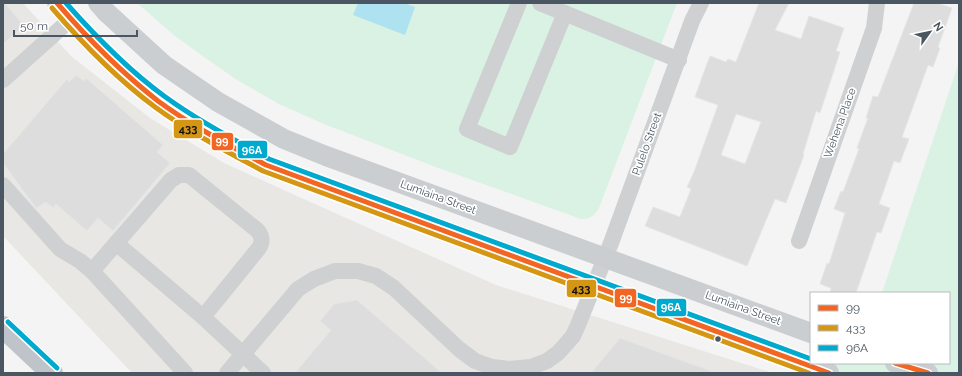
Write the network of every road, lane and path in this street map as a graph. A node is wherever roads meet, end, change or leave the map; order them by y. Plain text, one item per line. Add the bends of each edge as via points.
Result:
1 (57, 3) edge
2 (98, 3) edge
3 (518, 3) edge
4 (540, 3) edge
5 (702, 3) edge
6 (877, 3) edge
7 (565, 13) junction
8 (71, 20) junction
9 (679, 60) junction
10 (3, 80) edge
11 (3, 185) edge
12 (799, 241) dead end
13 (116, 244) junction
14 (605, 258) junction
15 (92, 271) junction
16 (594, 286) junction
17 (203, 317) junction
18 (3, 327) edge
19 (810, 333) edge
20 (243, 355) junction
21 (898, 364) edge
22 (52, 373) edge
23 (185, 373) edge
24 (227, 373) edge
25 (263, 373) edge
26 (829, 373) edge
27 (928, 373) edge

1 - 8 main road
2 - 14 main road, Lumiaina Street via 164,65 218,102 284,139
3 - 7 street via 467,129 510,147
4 - 7 street
5 - 9 street, Pulelo Street via 692,21
6 - 12 street, Wehena Place via 874,28
7 - 9 street
8 - 10 street
8 - 16 main road via 130,78 176,112 266,165
9 - 14 street, Pulelo Street
11 - 15 street via 60,249
13 - 15 street
13 - 17 street
13 - 17 street via 171,180 182,174 191,176 257,230 261,237 260,246
14 - 16 street, Pulelo Street
14 - 19 main road, Lumiaina Street
15 - 23 street
16 - 20 street, Pulelo Street via 573,336 558,354 531,367 509,369 475,361 394,288 376,276 358,271 335,271 298,289
16 - 26 main road
17 - 20 street
18 - 22 highway
20 - 24 street, Pulelo Street
20 - 25 street
21 - 27 main road

